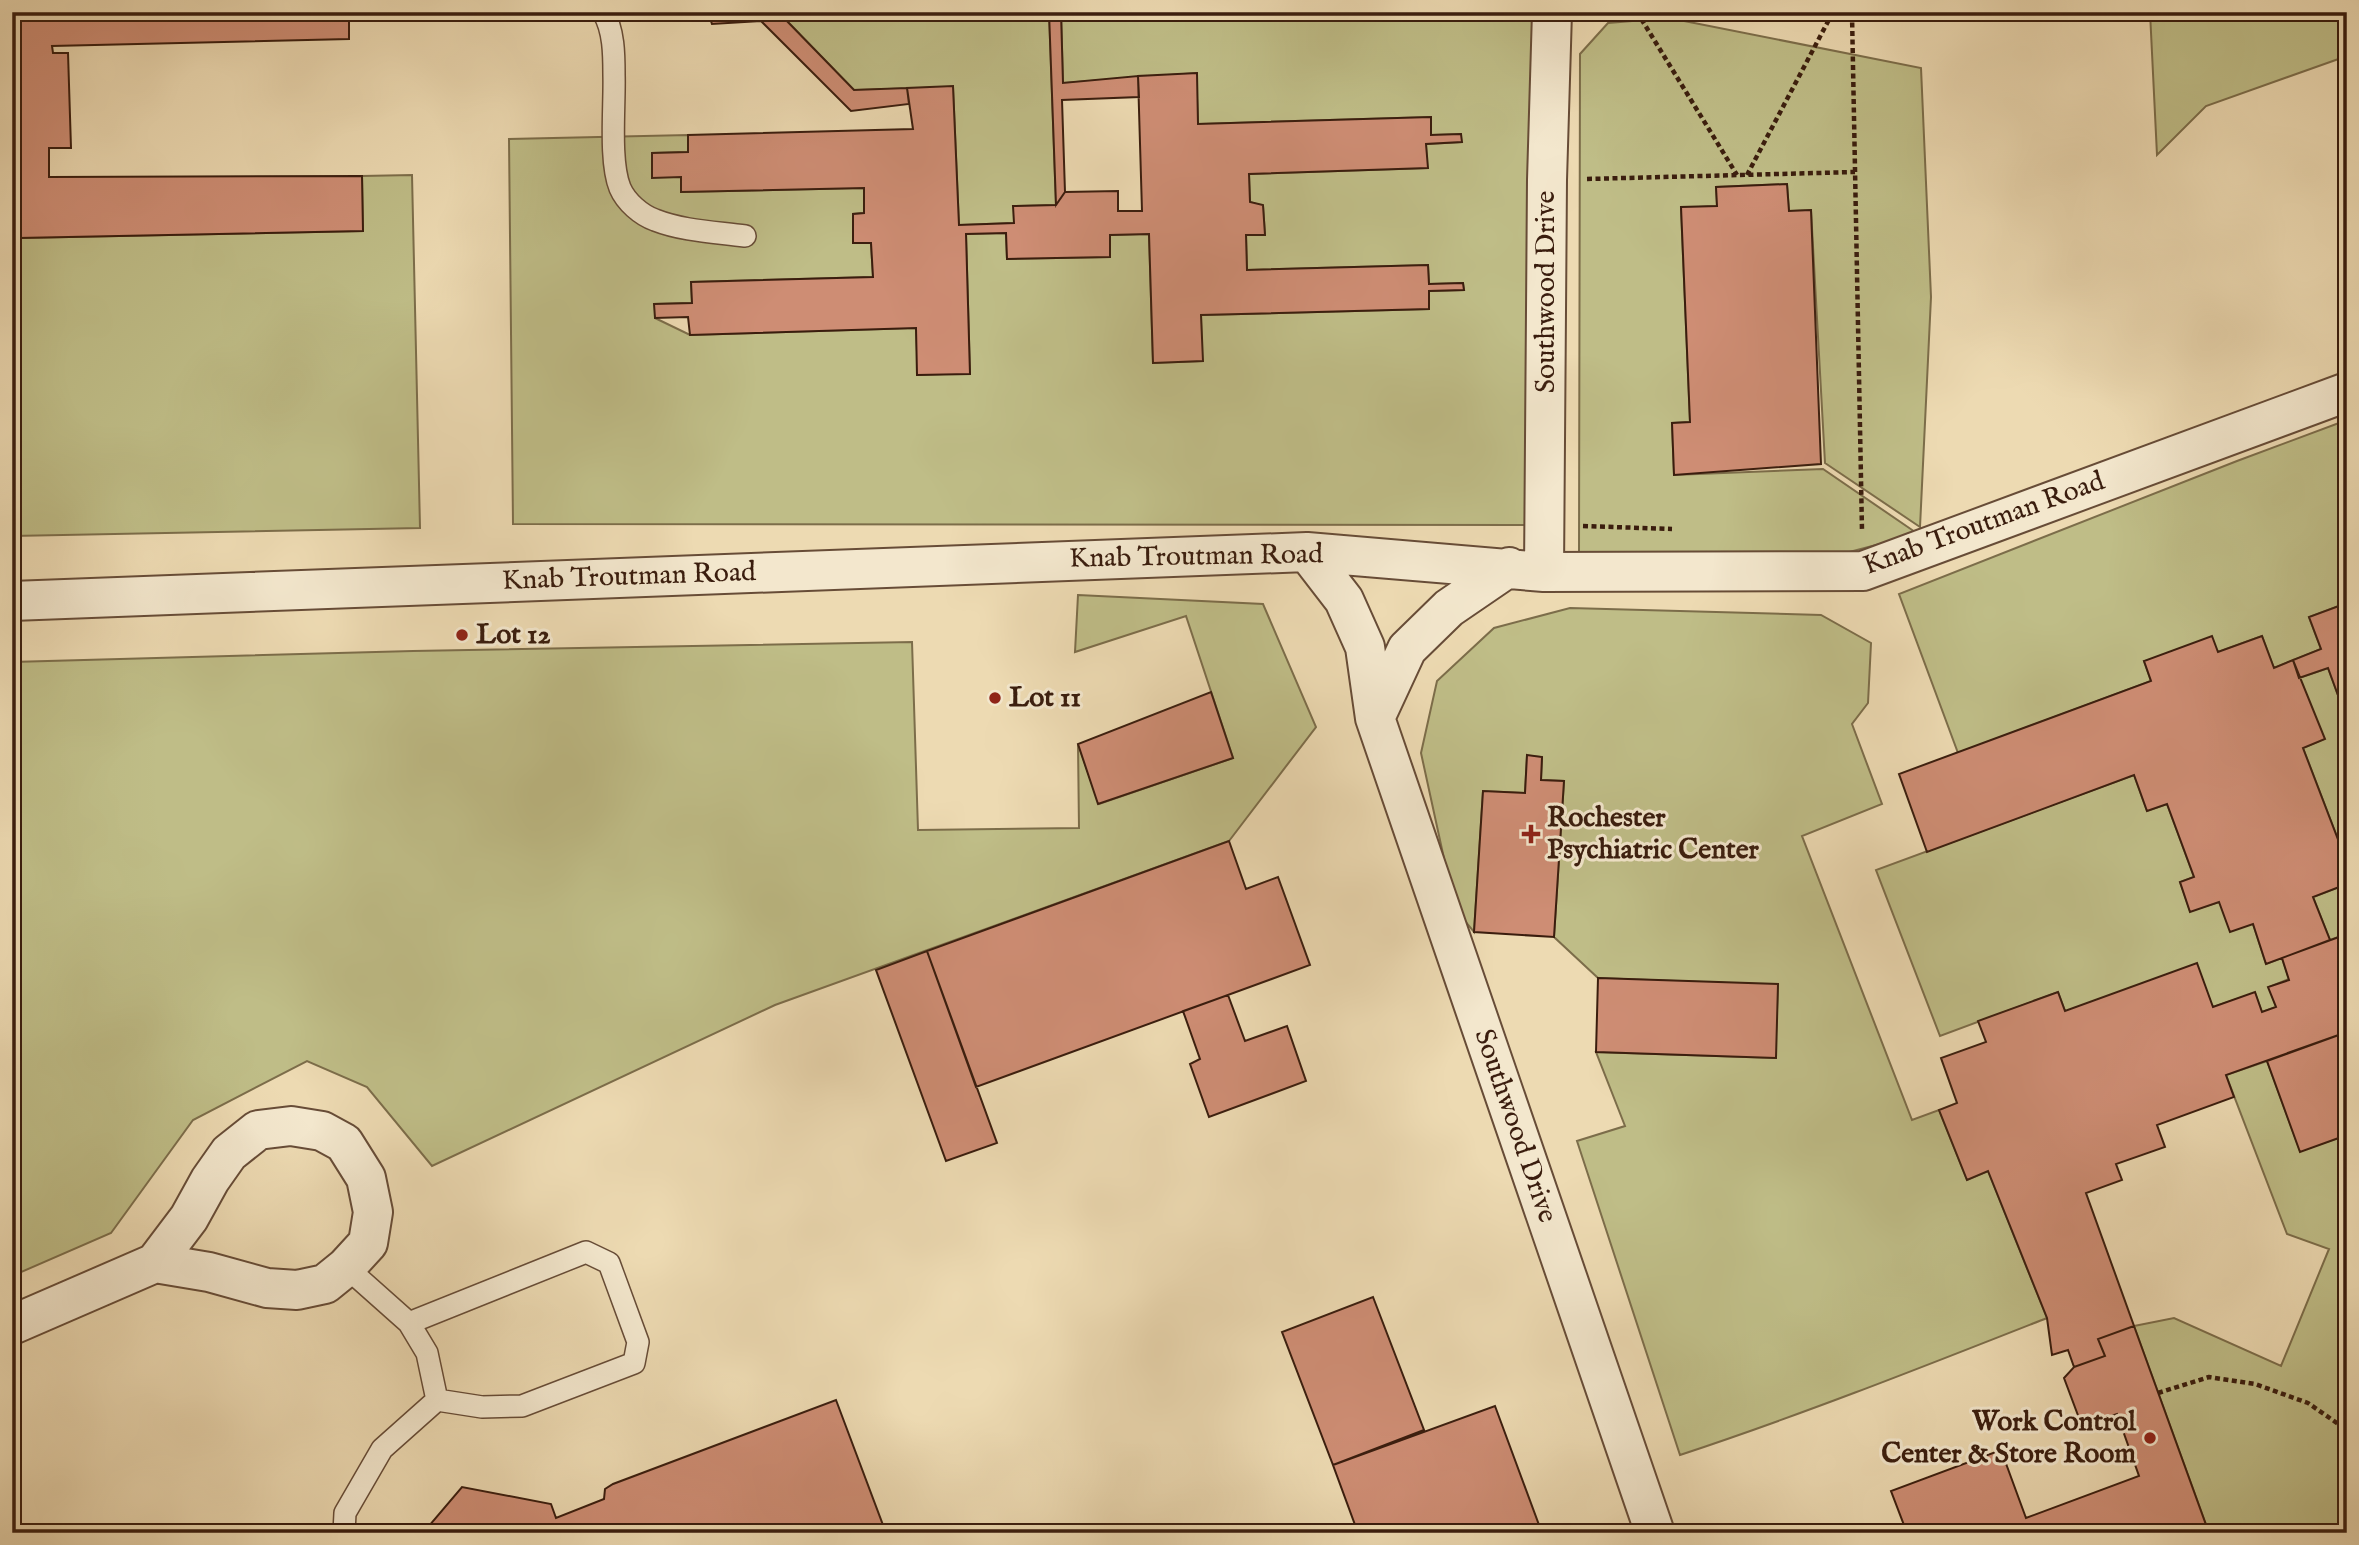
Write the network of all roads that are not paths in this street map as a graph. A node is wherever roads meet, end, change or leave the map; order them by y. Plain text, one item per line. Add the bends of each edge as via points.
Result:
1 (603, 12) edge
2 (1552, 12) edge
3 (745, 236) dead end
4 (2347, 392) edge
5 (1307, 552) junction
6 (1527, 570) junction
7 (12, 601) edge
8 (1375, 718) junction
9 (155, 1263) junction
10 (346, 1267) junction
11 (409, 1322) junction
12 (12, 1325) edge
13 (437, 1400) junction
14 (344, 1533) edge
15 (1655, 1533) edge

1 - 3 lane via 614,51 615,160 620,188 637,210 653,220
2 - 6 street, Southwood Drive
4 - 6 street, Knab Troutman Road via 1863,571
5 - 6 street, Knab Troutman Road
5 - 7 street, Knab Troutman Road
5 - 8 street, Southwood Drive via 1344,600 1365,647
6 - 8 street via 1449,608 1407,649
8 - 15 street, Southwood Drive
9 - 10 street via 267,1288 297,1290 325,1284
9 - 10 street via 229,1153 258,1130 291,1126 322,1131 344,1143 366,1178 373,1212 368,1243
9 - 12 street
10 - 11 lane
11 - 13 lane via 427,1353
11 - 13 lane via 586,1252 608,1263 638,1342 634,1363 522,1406 482,1407
13 - 14 lane via 382,1449 345,1513

